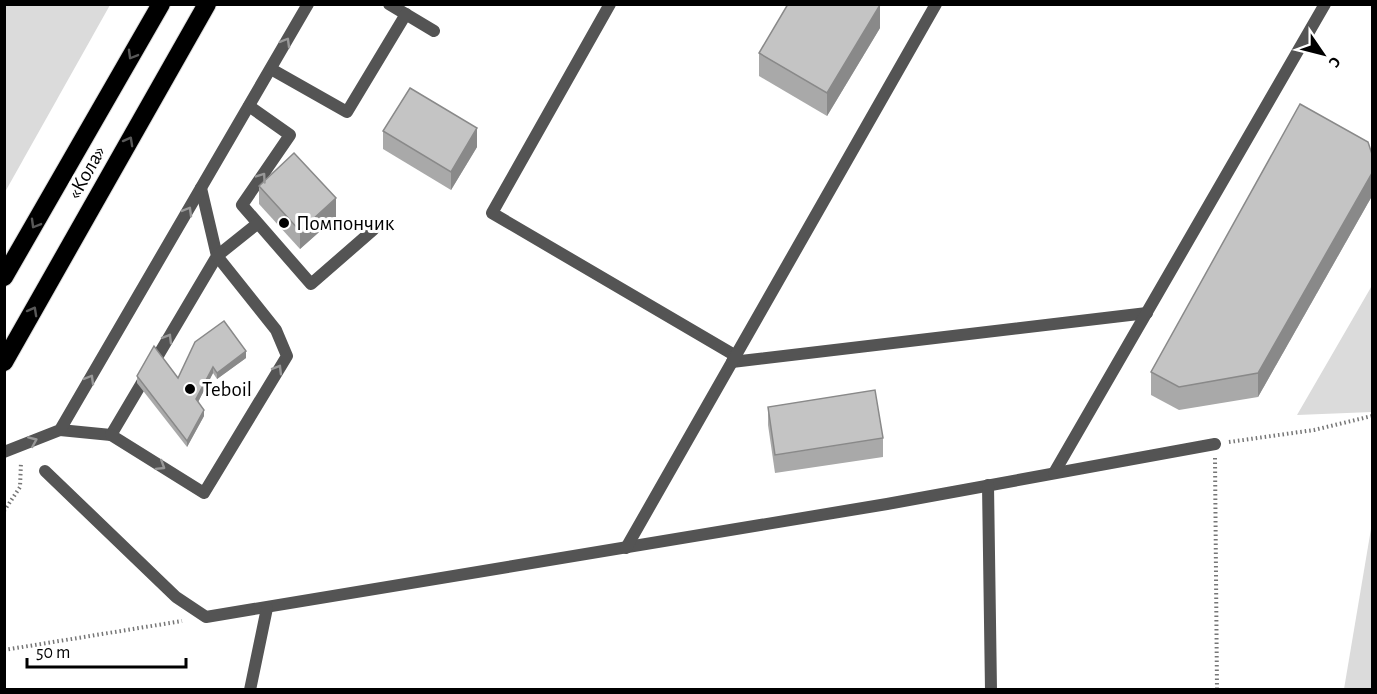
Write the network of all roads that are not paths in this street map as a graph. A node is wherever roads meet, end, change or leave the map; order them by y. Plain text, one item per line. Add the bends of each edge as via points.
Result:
1 (161, 4) edge
2 (207, 4) edge
3 (308, 4) edge
4 (389, 4) edge
5 (610, 4) edge
6 (936, 4) edge
7 (1325, 4) edge
8 (406, 14) junction
9 (435, 31) dead end
10 (271, 69) junction
11 (249, 106) junction
12 (201, 188) junction
13 (257, 224) junction
14 (373, 230) dead end
15 (217, 256) junction
16 (4, 277) edge
17 (1146, 313) junction
18 (734, 359) junction
19 (4, 362) edge
20 (60, 430) junction
21 (111, 435) junction
22 (1215, 444) road end
23 (4, 452) edge
24 (45, 471) dead end
25 (1054, 473) junction
26 (988, 485) junction
27 (626, 548) junction
28 (267, 608) junction
29 (250, 690) edge
30 (991, 690) edge

1 -> 16 highway, «Кола»
19 -> 2 highway, «Кола»
10 -> 3 street
4 - 8 street
5 - 18 street via 492,213
6 - 18 street
7 - 17 street
8 - 9 street
8 - 10 street via 347,112
10 - 11 street
11 - 12 street
13 -> 11 street via 242,205 290,135
12 - 15 street
20 -> 12 street
13 - 14 street via 311,284
13 - 15 street
21 -> 15 street
21 -> 15 street via 204,493 287,356 276,330
17 - 18 street
17 - 25 street
18 - 27 street
20 - 21 street
23 -> 20 street
22 - 25 street
24 - 28 street via 176,597 206,617
25 - 26 street
26 - 27 street
26 - 30 street
27 - 28 street
28 - 29 street

